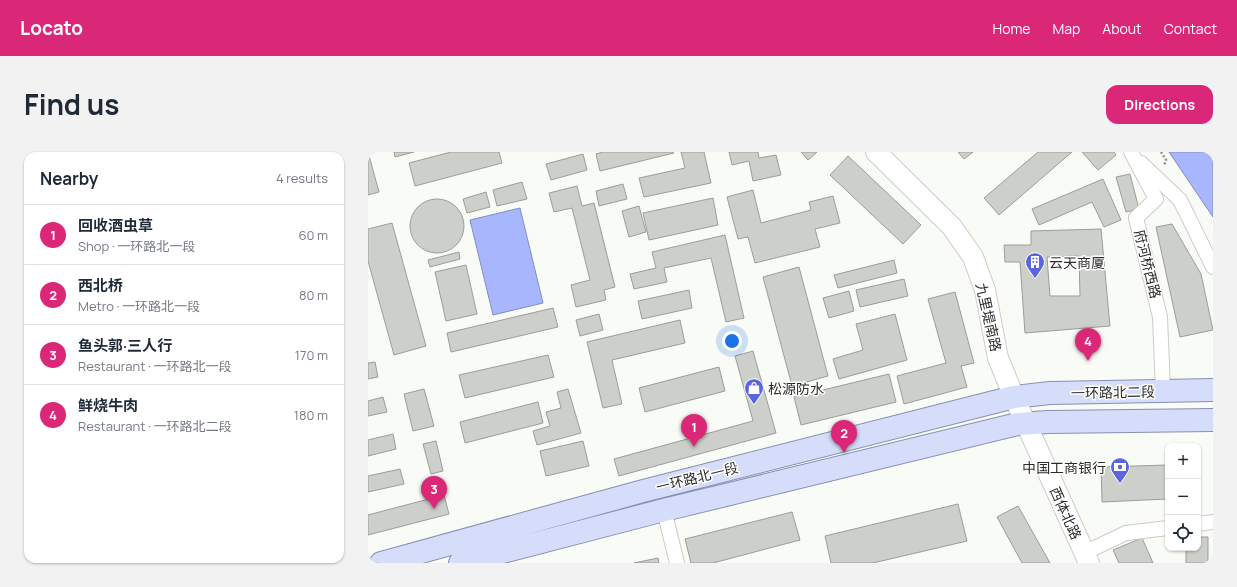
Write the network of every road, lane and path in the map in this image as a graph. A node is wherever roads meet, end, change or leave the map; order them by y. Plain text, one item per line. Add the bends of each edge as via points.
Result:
1 (876, 152) edge
2 (1133, 155) edge
3 (1213, 267) edge
4 (1213, 390) edge
5 (1163, 391) junction
6 (1014, 398) junction
7 (1213, 420) edge
8 (1022, 425) junction
9 (664, 510) junction
10 (1213, 522) edge
11 (1201, 524) edge
12 (1165, 528) edge
13 (1086, 558) edge
14 (381, 563) edge
15 (460, 563) edge
16 (677, 563) edge

1 - 6 street, 九里堤南路 via 952,227 973,257 986,290 998,358
2 - 3 street via 1180,200
2 - 5 street, 府河桥西路 via 1156,199 1136,218 1160,317
4 - 5 main road, 一环路北二段
5 - 6 main road, 一环路北二段 via 1050,393
6 - 8 street, 西体北路
6 - 14 main road, 一环路北一段 via 643,491
7 - 8 main road, 一环路北二段 via 1048,422
8 - 9 main road, 一环路北一段
8 - 13 street, 西体北路
9 - 15 main road, 一环路北一段
9 - 16 street
10 - 11 street
12 - 13 street via 1126,533

